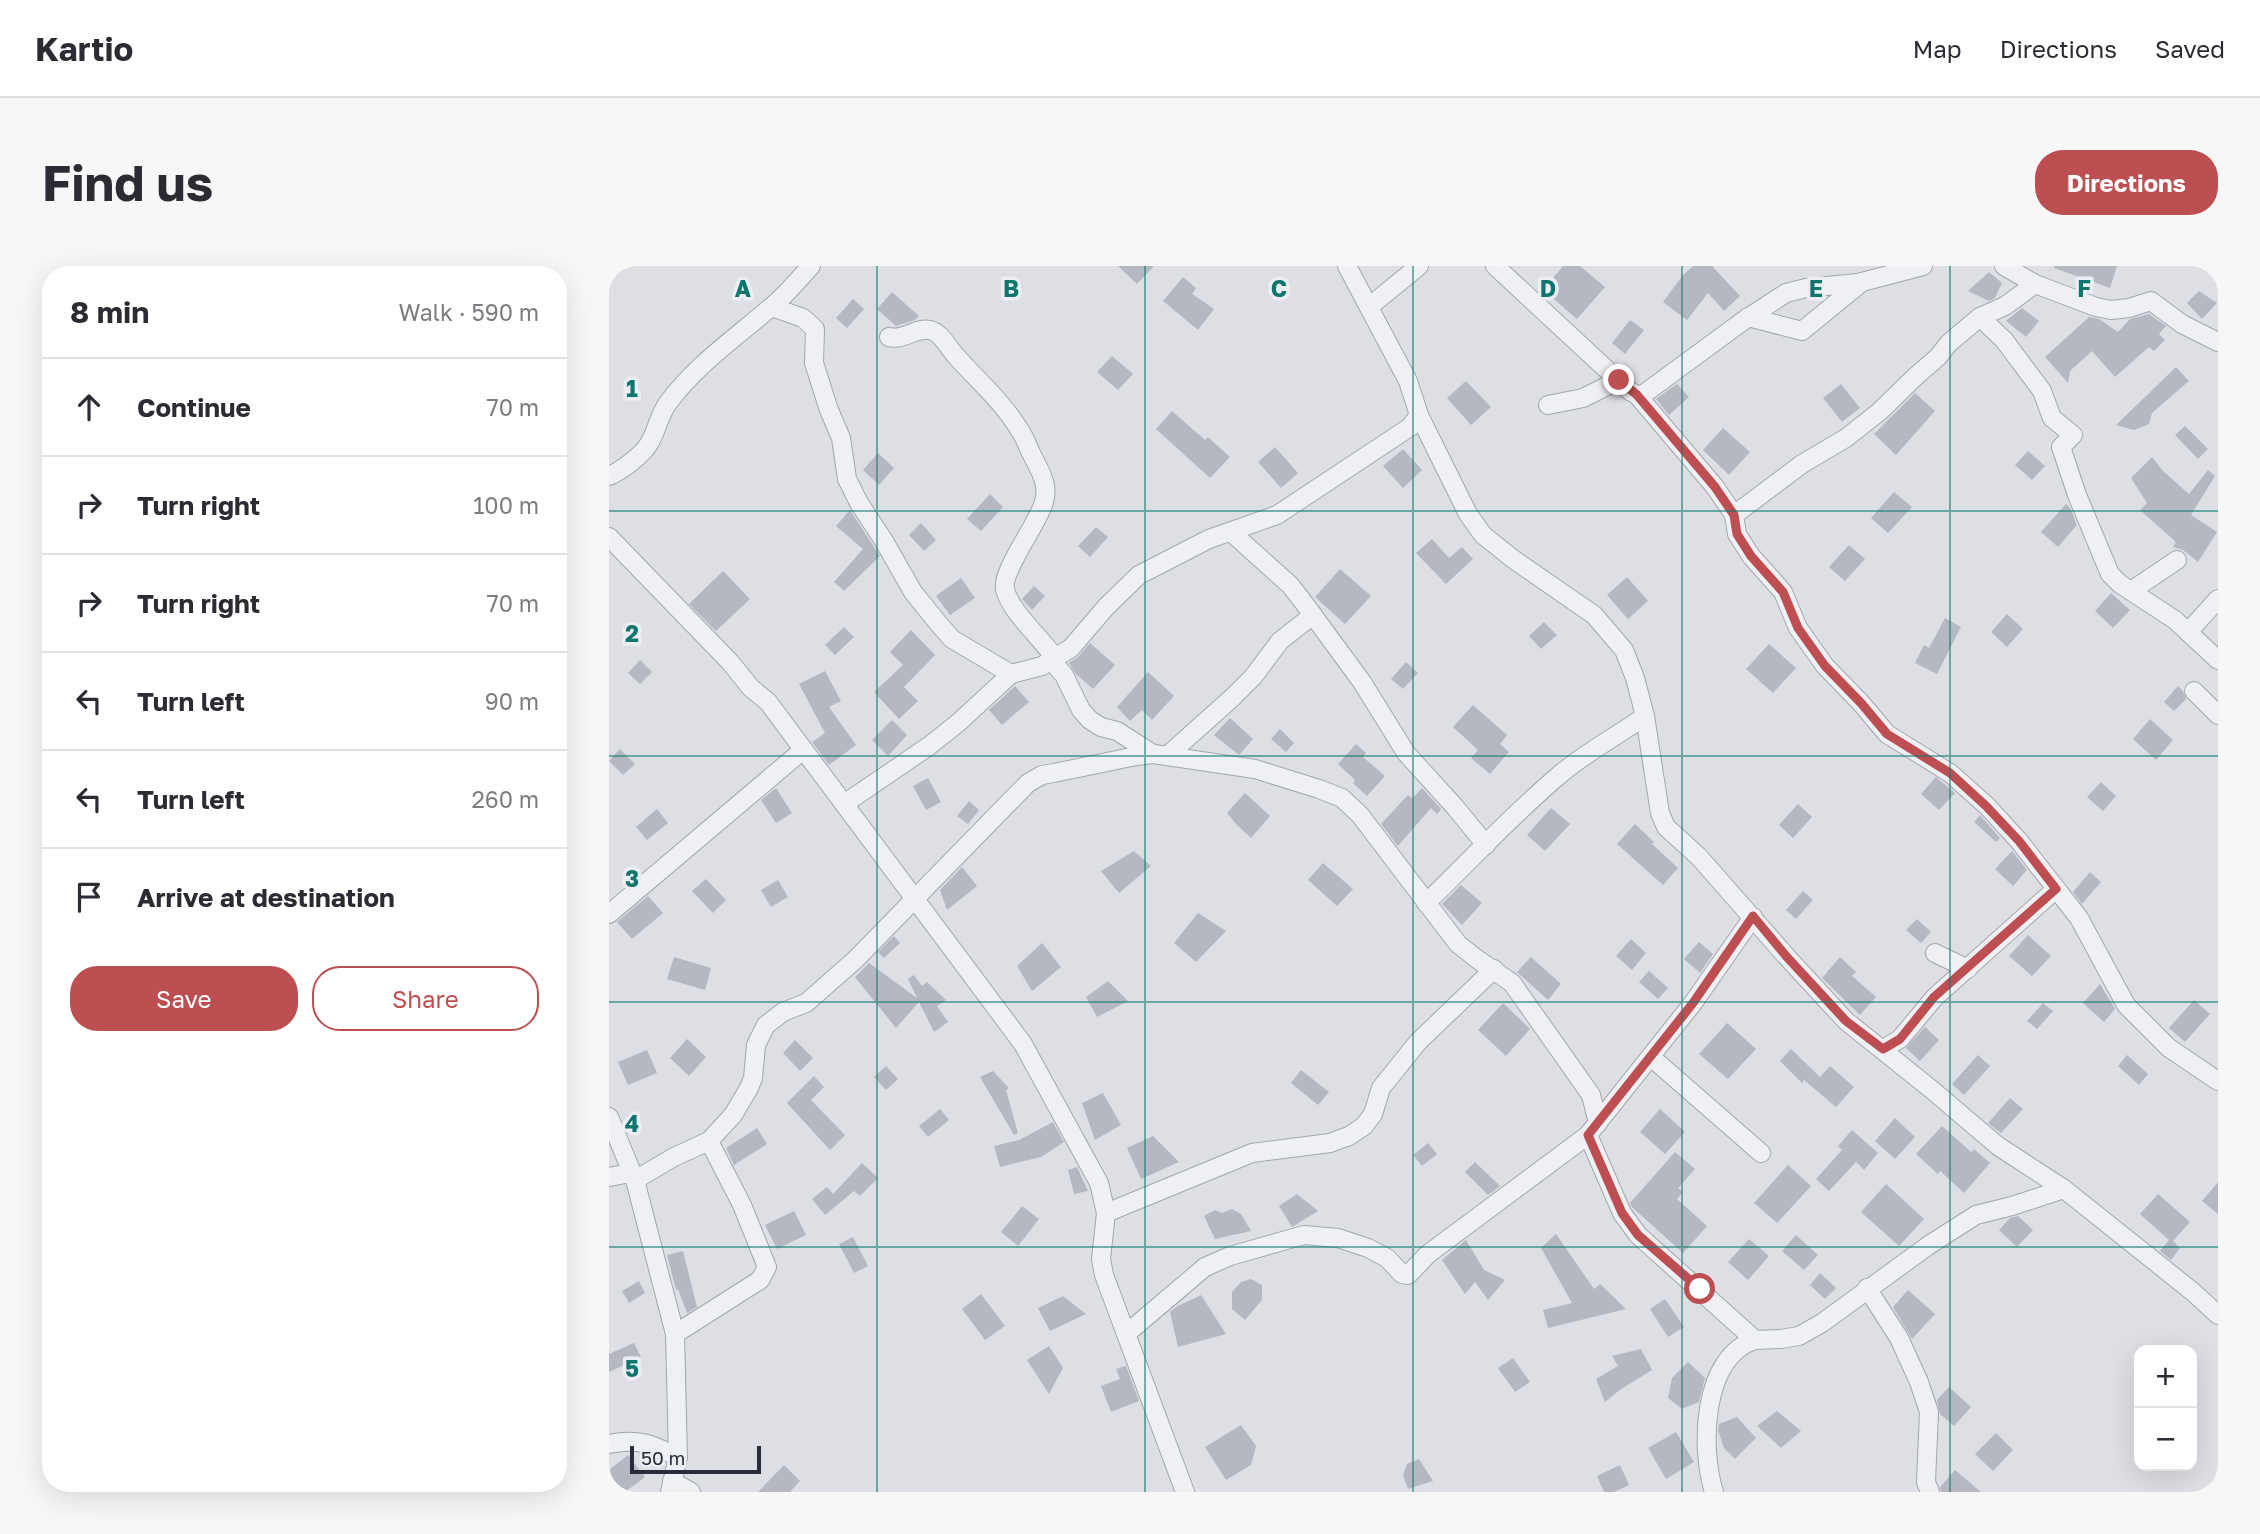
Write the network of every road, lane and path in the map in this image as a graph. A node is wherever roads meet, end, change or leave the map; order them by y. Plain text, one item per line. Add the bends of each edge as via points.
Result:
1 (811, 266) edge
2 (1347, 266) edge
3 (1419, 266) edge
4 (1495, 266) edge
5 (1923, 266) edge
6 (2004, 266) edge
7 (1863, 281) junction
8 (2035, 284) junction
9 (1370, 306) junction
10 (772, 307) junction
11 (1748, 317) junction
12 (1980, 317) junction
13 (889, 337) dead end
14 (2218, 342) edge
15 (1619, 380) junction
16 (1637, 395) junction
17 (1548, 405) dead end
18 (1419, 415) junction
19 (609, 476) edge
20 (1734, 515) junction
21 (1231, 532) junction
22 (609, 537) edge
23 (2178, 560) dead end
24 (2131, 591) junction
25 (2218, 599) edge
26 (1313, 615) junction
27 (2188, 632) junction
28 (1053, 659) junction
29 (2218, 660) edge
30 (1011, 674) junction
31 (2194, 691) dead end
32 (2218, 715) edge
33 (1645, 716) junction
34 (803, 750) junction
35 (1160, 755) junction
36 (844, 804) junction
37 (1486, 845) junction
38 (2056, 889) junction
39 (913, 898) junction
40 (1426, 903) junction
41 (609, 914) edge
42 (1753, 916) junction
43 (1935, 953) dead end
44 (1494, 969) junction
45 (1968, 969) junction
46 (1883, 1049) junction
47 (1651, 1056) junction
48 (2218, 1081) edge
49 (609, 1117) edge
50 (1593, 1129) junction
51 (709, 1141) junction
52 (1761, 1153) dead end
53 (609, 1177) edge
54 (633, 1177) junction
55 (2064, 1188) junction
56 (1106, 1213) junction
57 (1867, 1288) junction
58 (2218, 1315) edge
59 (675, 1334) junction
60 (1126, 1334) junction
61 (1755, 1340) junction
62 (609, 1444) edge
63 (678, 1457) junction
64 (671, 1487) edge
65 (691, 1492) edge
66 (1185, 1492) edge
67 (1714, 1492) edge
68 (1930, 1492) edge

1 - 10 street
2 - 9 street
3 - 9 street
4 - 15 street
5 - 7 street
6 - 8 street
7 - 11 street via 1786,293
7 - 11 street via 1803,331
8 - 12 street
8 - 14 street via 2111,310 2151,301
9 - 18 street via 1408,381
10 - 19 street via 738,332 680,389 661,415 650,443 624,469
10 - 30 street via 803,318 814,329 814,363 841,438 847,479 913,592 952,639
11 - 16 street
12 - 20 street via 1879,412
12 - 24 street via 2004,340 2042,391 2052,418 2073,435 2061,447 2077,495 2107,569
13 - 28 street via 921,330 936,333 1020,430 1045,481 1046,496 1004,588
15 - 16 street
15 - 17 street via 1583,398
16 - 20 street
18 - 21 street via 1410,427 1277,515
18 - 33 street via 1483,535 1594,615 1624,650
20 - 38 street via 1737,534 1783,592 1798,628 1825,666 1887,734 1950,773 1986,806
21 - 26 street via 1290,585
21 - 28 street via 1139,575 1071,648
22 - 34 street via 768,702
23 - 24 street
24 - 27 street
25 - 27 street
26 - 35 street via 1280,641 1233,697
26 - 37 street via 1362,681 1406,753
27 - 29 street
28 - 30 street
28 - 35 street via 1090,720
30 - 36 street via 929,746
31 - 32 street
33 - 37 street via 1557,776
33 - 42 street via 1662,820
34 - 36 street
34 - 41 street
35 - 39 street via 1042,775 1028,783
35 - 40 street via 1255,769 1342,798
36 - 39 street
37 - 40 street
38 - 45 street
38 - 48 street via 2079,918 2126,1005 2169,1048
39 - 51 street via 826,987 766,1026 756,1045 749,1088
39 - 56 street via 1023,1044 1099,1183
40 - 44 street via 1458,944
42 - 46 street via 1846,1021
42 - 47 street
43 - 45 street
44 - 50 street via 1512,983 1591,1095
44 - 56 street via 1417,1042 1381,1088 1373,1114 1349,1136 1330,1143 1251,1153
45 - 46 street via 1934,997 1900,1039
46 - 55 street via 1998,1146
47 - 50 street
47 - 52 street
49 - 54 street
50 - 60 street via 1428,1254 1408,1275 1368,1248 1338,1238 1304,1235 1205,1266
50 - 61 street via 1622,1213 1638,1235
51 - 54 street
51 - 59 street via 767,1267 760,1280
53 - 54 street
54 - 59 street
55 - 57 street via 1976,1215
55 - 58 street
56 - 60 street via 1101,1259
57 - 61 street via 1798,1336
57 - 68 street via 1899,1338 1929,1412 1926,1482
59 - 63 street
60 - 66 street
61 - 67 street via 1737,1348 1715,1382 1707,1425 1708,1474
62 - 63 street via 637,1441
63 - 64 street
64 - 65 street

